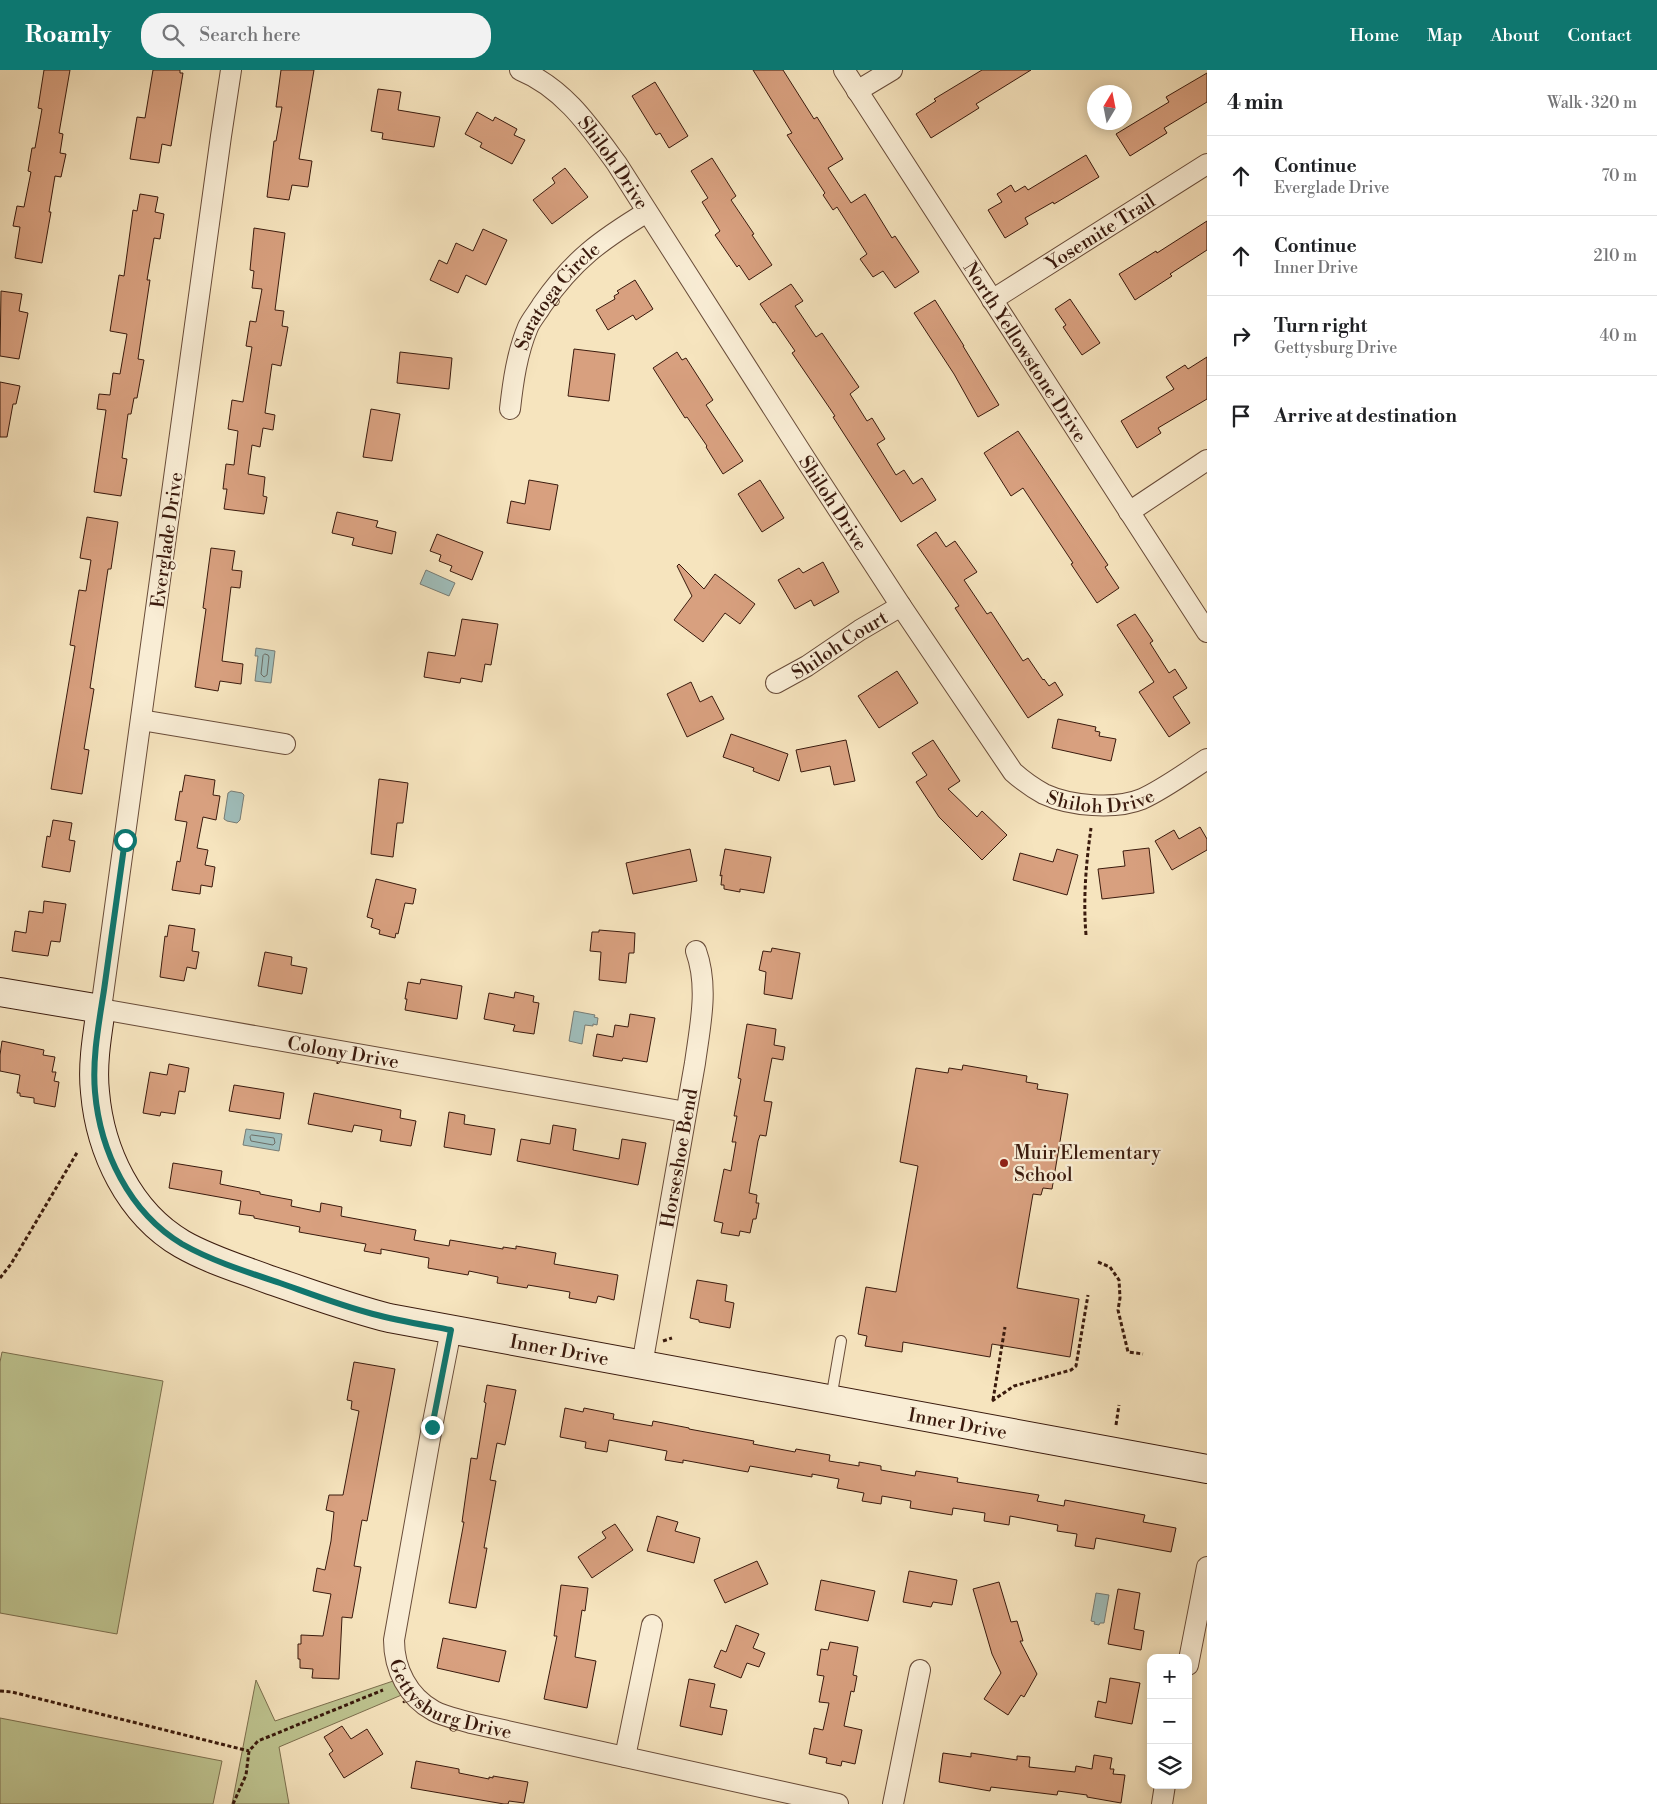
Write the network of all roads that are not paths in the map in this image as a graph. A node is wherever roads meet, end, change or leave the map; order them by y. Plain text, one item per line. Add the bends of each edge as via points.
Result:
1 (231, 70) edge
2 (520, 70) edge
3 (844, 70) edge
4 (892, 70) edge
5 (857, 91) junction
6 (1207, 164) edge
7 (646, 212) junction
8 (992, 300) junction
9 (510, 409) dead end
10 (1207, 460) edge
11 (1129, 512) junction
12 (900, 606) junction
13 (1207, 632) edge
14 (776, 683) dead end
15 (141, 720) junction
16 (285, 744) dead end
17 (1207, 759) edge
18 (696, 951) dead end
19 (0, 992) edge
20 (101, 1009) junction
21 (686, 1112) junction
22 (451, 1330) junction
23 (841, 1341) dead end
24 (642, 1365) junction
25 (831, 1400) junction
26 (1207, 1469) edge
27 (1207, 1567) edge
28 (652, 1625) dead end
29 (1190, 1654) edge
30 (920, 1670) dead end
31 (625, 1757) junction
32 (1164, 1789) edge
33 (838, 1804) edge
34 (893, 1804) edge
35 (1162, 1804) edge

1 - 15 street, Everglade Drive
2 - 7 street, Shiloh Drive via 547,85 587,122
3 - 5 street, North Yellowstone Drive
4 - 5 street
5 - 8 street, North Yellowstone Drive
6 - 8 street, Yosemite Trail
7 - 9 street, Saratoga Circle via 588,252 554,287 528,326 519,354
7 - 12 street, Shiloh Drive
8 - 11 street, North Yellowstone Drive
10 - 11 street
11 - 13 street, North Yellowstone Drive
12 - 14 street, Shiloh Court
12 - 17 street, Shiloh Drive via 1013,772 1046,795 1091,805 1126,804 1142,799
15 - 16 street
15 - 20 street, Everglade Drive
18 - 21 street, Horseshoe Bend via 703,988 702,1012
19 - 20 street, Colony Drive
20 - 21 street, Colony Drive
20 - 22 street, Inner Drive via 94,1091 101,1131 109,1157 125,1187 162,1229 204,1255 248,1272 364,1311
21 - 24 street, Horseshoe Bend
22 - 24 street, Inner Drive
22 - 31 street, Gettysburg Drive via 398,1616 394,1645 402,1678 420,1702 447,1716
23 - 25 lane
24 - 25 street, Inner Drive
25 - 26 street, Inner Drive
27 - 29 street
28 - 31 street
30 - 34 street
31 - 33 street, Gettysburg Drive
32 - 35 street

